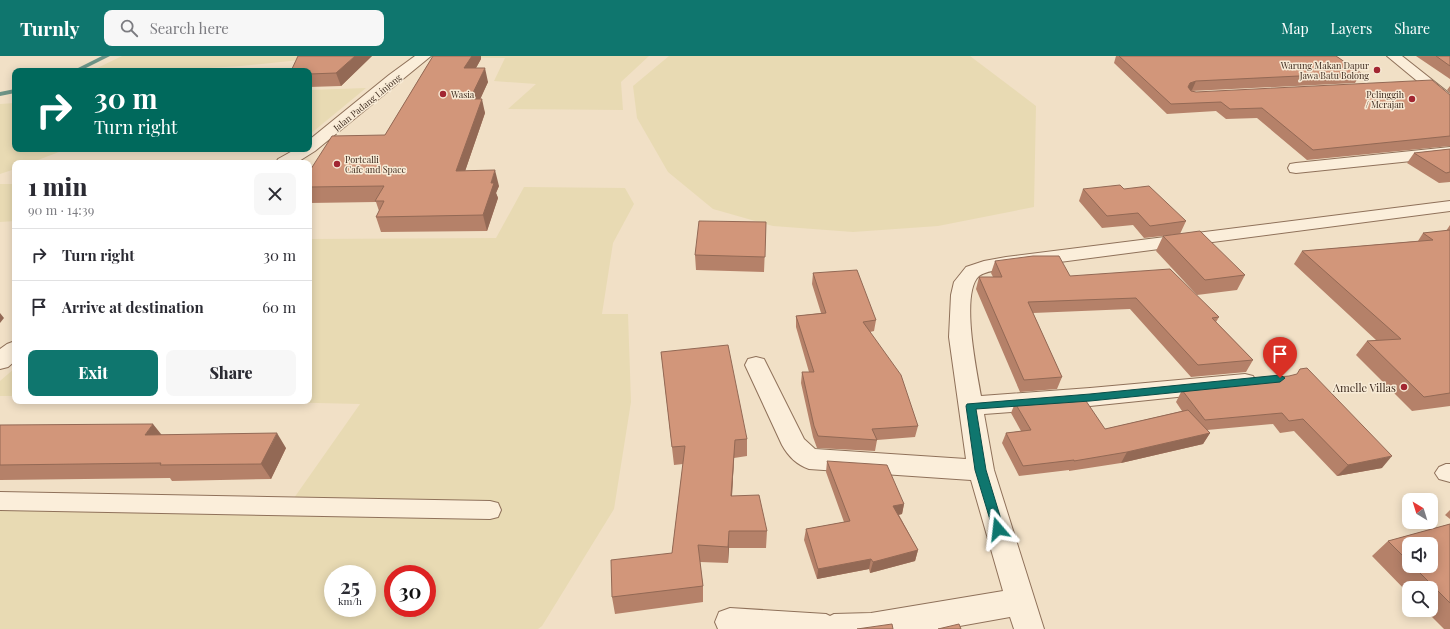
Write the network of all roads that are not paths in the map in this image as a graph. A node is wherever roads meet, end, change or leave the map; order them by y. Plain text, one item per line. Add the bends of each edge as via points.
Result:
1 (424, 56) edge
2 (1394, 56) edge
3 (1428, 84) junction
4 (1412, 85) edge
5 (1450, 100) edge
6 (312, 145) edge
7 (302, 152) edge
8 (1450, 152) edge
9 (289, 160) edge
10 (1296, 168) dead end
11 (1450, 206) edge
12 (12, 351) edge
13 (0, 361) edge
14 (756, 365) dead end
15 (1264, 380) edge
16 (971, 406) junction
17 (981, 470) junction
18 (0, 501) edge
19 (490, 510) dead end
20 (1024, 616) edge
21 (730, 622) dead end
22 (826, 629) edge
23 (834, 629) edge

1 - 6 street, Jalan Padang Linjong
2 - 3 street
3 - 4 street
3 - 5 street
7 - 9 street, Jalan Padang Linjong
8 - 10 street
11 - 16 street via 984,267 964,282 961,295 960,337
12 - 13 street
14 - 17 street via 795,445 809,459
15 - 16 street
16 - 17 street
17 - 20 street
18 - 19 lane
20 - 23 street
21 - 22 street

